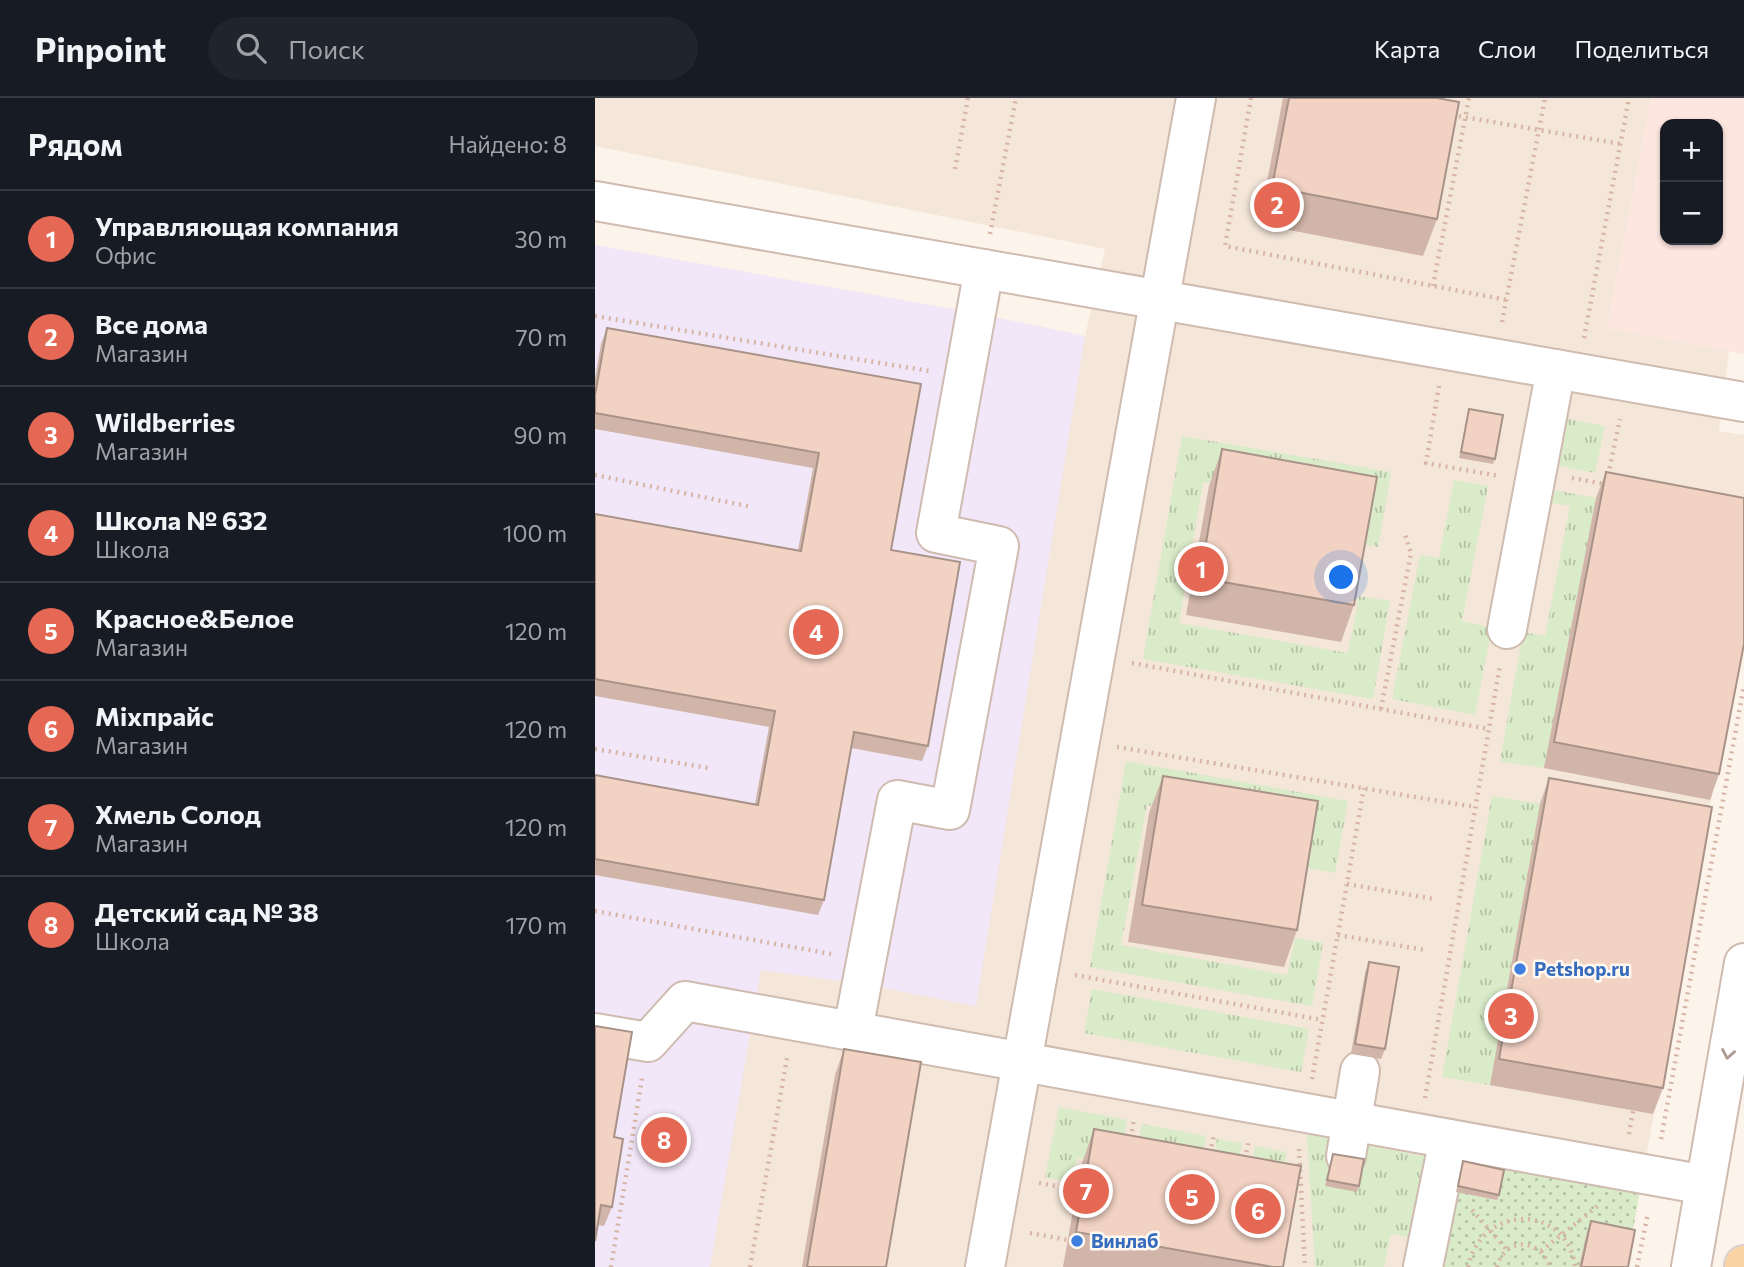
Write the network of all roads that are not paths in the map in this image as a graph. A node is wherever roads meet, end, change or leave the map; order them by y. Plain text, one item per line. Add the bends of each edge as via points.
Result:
1 (1196, 98) edge
2 (595, 201) edge
3 (987, 252) junction
4 (1160, 299) junction
5 (1569, 359) junction
6 (1744, 402) edge
7 (1507, 629) road end
8 (1744, 963) edge
9 (853, 1030) junction
10 (595, 1033) edge
11 (1023, 1061) junction
12 (1360, 1071) dead end
13 (1434, 1136) junction
14 (1349, 1139) junction
15 (1705, 1185) junction
16 (985, 1267) edge
17 (1423, 1267) edge
18 (1691, 1267) edge

1 - 4 street
2 - 3 street
3 - 4 street
3 - 9 street via 936,533 999,546 950,810 897,800
4 - 5 street via 1445,349
4 - 11 street
5 - 6 street
5 - 7 street via 1537,472
8 -> 15 street
9 - 10 street via 685,1001 648,1042
9 - 11 street
11 - 14 street
11 - 16 street
12 - 14 street
13 - 14 street
13 - 15 street
13 - 17 street
15 - 18 street

